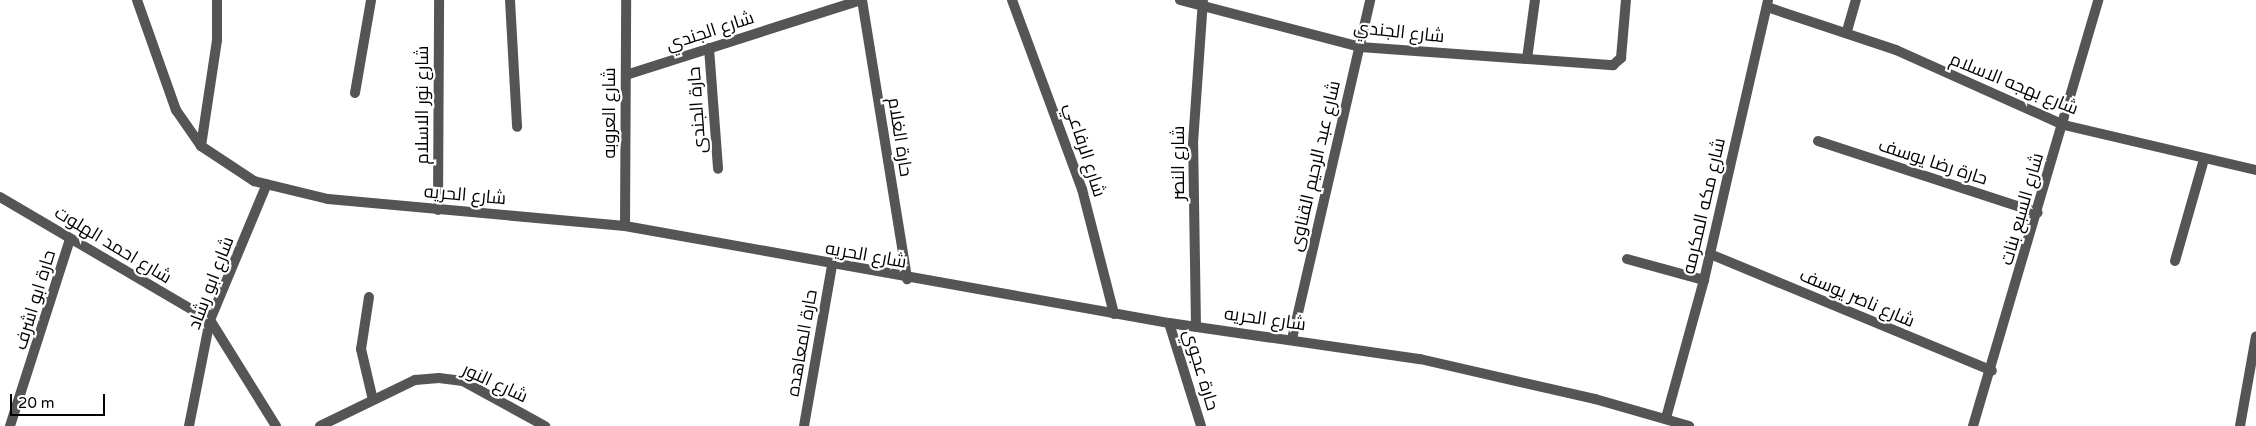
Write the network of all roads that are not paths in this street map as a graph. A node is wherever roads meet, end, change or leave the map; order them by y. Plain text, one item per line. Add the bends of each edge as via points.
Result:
1 (137, 0) edge
2 (217, 0) edge
3 (371, 0) edge
4 (439, 0) edge
5 (510, 0) edge
6 (626, 0) edge
7 (862, 0) edge
8 (1012, 0) edge
9 (1180, 0) edge
10 (1370, 0) edge
11 (1535, 0) edge
12 (1626, 0) edge
13 (1856, 0) edge
14 (2098, 0) edge
15 (1202, 3) edge
16 (1767, 3) edge
17 (1847, 31) junction
18 (1360, 46) junction
19 (709, 48) junction
20 (1527, 59) junction
21 (626, 75) junction
22 (355, 93) dead end
23 (2064, 125) junction
24 (517, 126) dead end
25 (1818, 141) dead end
26 (201, 146) junction
27 (2204, 159) junction
28 (718, 169) dead end
29 (2256, 170) edge
30 (267, 184) junction
31 (0, 197) edge
32 (438, 210) junction
33 (2038, 213) junction
34 (625, 226) junction
35 (70, 239) junction
36 (1710, 254) junction
37 (1627, 259) dead end
38 (2175, 261) dead end
39 (832, 265) junction
40 (907, 279) junction
41 (1704, 280) junction
42 (369, 298) dead end
43 (1114, 314) junction
44 (210, 320) junction
45 (1169, 323) junction
46 (1196, 327) junction
47 (2256, 336) edge
48 (1292, 339) junction
49 (1992, 371) junction
50 (373, 400) junction
51 (1666, 418) junction
52 (10, 426) edge
53 (189, 426) edge
54 (276, 426) edge
55 (320, 426) edge
56 (545, 426) edge
57 (804, 426) edge
58 (1201, 426) edge
59 (1689, 426) edge
60 (1973, 426) edge
61 (2240, 426) edge

1 - 26 street, شارع الحريه via 176,110
2 - 26 street via 217,40
3 - 22 street
4 - 32 street, شارع نور الاسلام
5 - 24 street
6 - 21 street, شارع العروبه
7 - 19 street, شارع الجندي
7 - 40 street, حارة الغلام
8 - 43 street, شارع الرفاعي via 1082,189
9 - 15 street, شارع الجندي
10 - 18 street, شارع عبد الرحيم القناوى
11 - 20 street
12 - 20 street, شارع الجندي via 1619,64
13 - 17 street
14 - 23 street, شارع السبع بنات
15 - 18 street, شارع الجندي
15 - 46 street, شارع النصر via 1193,142
16 - 17 street, شارع بهجه الاسلام
16 - 36 street, شارع مكه المكرمه
17 - 23 street, شارع بهجه الاسلام
18 - 20 street, شارع الجندي
18 - 48 street, شارع عبد الرحيم القناوى via 1336,136
19 - 21 street, شارع الجندي
19 - 28 street, حارة الجندى
21 - 34 street, شارع العروبه
23 - 27 street, شارع بهجه الاسلام
23 - 33 street, شارع السبع بنات
25 - 33 street, حارة رضا يوسف
26 - 30 street, شارع الحريه via 254,181
27 - 29 street, شارع بهجه الاسلام
27 - 38 street
30 - 32 street, شارع الحريه via 328,199
30 - 44 street, شارع ابو رشاد
31 - 35 street, شارع احمد الهلوت
32 - 34 street, شارع الحريه
33 - 49 street, شارع السبع بنات
34 - 39 street, شارع الحريه
35 - 44 street, شارع احمد الهلوت
35 - 52 street, حارة ابو اشرف
36 - 41 street, شارع مكه المكرمه
36 - 49 street, شارع ناصر يوسف
37 - 41 street
39 - 40 street, شارع الحريه
39 - 57 street, حارة المعاهده
40 - 43 street, شارع الحريه
41 - 51 street, شارع مكه المكرمه
42 - 50 street via 361,349
43 - 45 street, شارع الحريه
44 - 53 street, شارع ابو رشاد
44 - 54 street
45 - 46 street, شارع الحريه
45 - 58 street, حارة عجوي
46 - 48 street, شارع الحريه
47 - 61 street
48 - 51 street, شارع الحريه via 1420,359
49 - 60 street, شارع السبع بنات
50 - 55 street, شارع النور
50 - 56 street, شارع النور via 415,380 462,381
51 - 59 street, شارع الحريه

